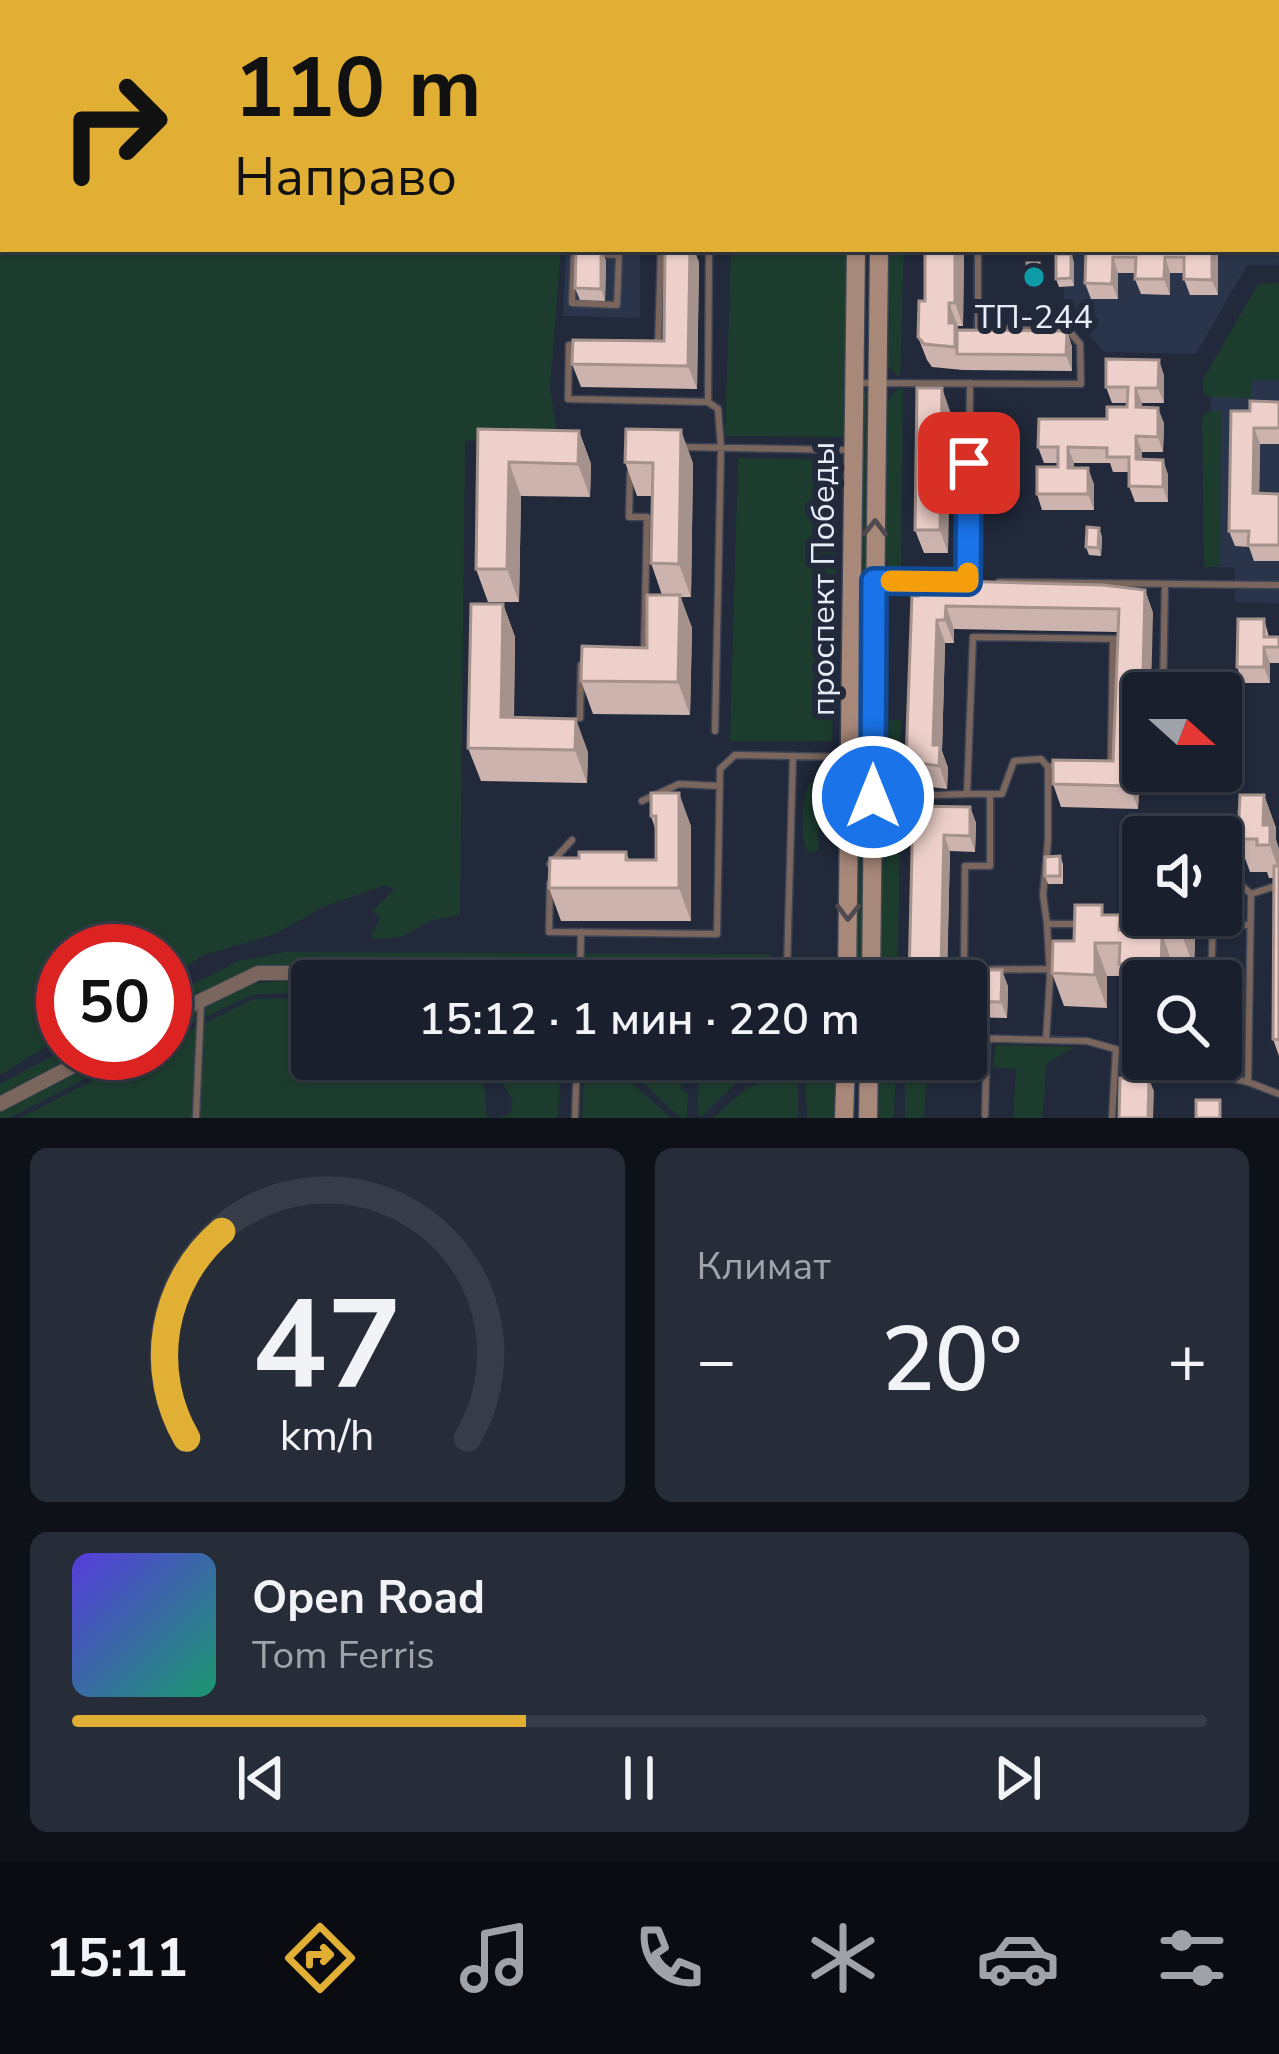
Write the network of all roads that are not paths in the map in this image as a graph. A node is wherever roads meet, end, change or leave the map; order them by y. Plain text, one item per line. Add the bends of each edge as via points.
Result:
1 (621, 252) edge
2 (661, 252) edge
3 (710, 252) edge
4 (856, 252) edge
5 (879, 252) edge
6 (978, 252) edge
7 (592, 345) edge
8 (636, 345) edge
9 (853, 383) junction
10 (877, 383) junction
11 (970, 383) junction
12 (708, 402) junction
13 (676, 446) edge
14 (721, 447) junction
15 (853, 450) junction
16 (630, 470) edge
17 (852, 581) junction
18 (874, 581) junction
19 (928, 581) edge
20 (948, 581) edge
21 (968, 582) junction
22 (1165, 584) junction
23 (1279, 585) edge
24 (1113, 639) junction
25 (1130, 639) edge
26 (1147, 639) edge
27 (1164, 640) junction
28 (602, 665) edge
29 (644, 666) edge
30 (1163, 672) edge
31 (580, 718) edge
32 (716, 730) dead end
33 (793, 756) junction
34 (850, 758) junction
35 (1090, 765) edge
36 (1069, 766) edge
37 (1048, 767) junction
38 (719, 786) junction
39 (967, 794) junction
40 (990, 794) junction
41 (873, 797) junction
42 (642, 801) dead end
43 (1257, 823) edge
44 (572, 840) dead end
45 (1279, 885) edge
46 (1251, 894) junction
47 (1047, 925) junction
48 (1106, 925) edge
49 (1122, 925) edge
50 (1242, 925) edge
51 (1250, 925) junction
52 (581, 932) junction
53 (1073, 942) edge
54 (580, 960) edge
55 (788, 960) edge
56 (847, 960) edge
57 (871, 960) edge
58 (1061, 960) edge
59 (291, 973) edge
60 (1050, 973) junction
61 (201, 1000) junction
62 (192, 1004) edge
63 (987, 1038) edge
64 (1046, 1040) junction
65 (1116, 1049) junction
66 (1122, 1051) edge
67 (46, 1080) edge
68 (576, 1080) edge
69 (845, 1080) edge
70 (869, 1080) edge
71 (986, 1080) edge
72 (1240, 1080) edge
73 (1248, 1082) junction
74 (1279, 1094) edge
75 (0, 1104) edge
76 (985, 1114) dead end
77 (196, 1118) edge
78 (574, 1118) edge
79 (844, 1118) edge
80 (868, 1118) edge
81 (1112, 1118) edge

1 - 1 lane via 617,305 572,303 574,253
2 - 8 lane via 659,345
3 - 12 lane
4 - 9 main road, проспект Победы
5 - 10 main road, проспект Победы
6 - 11 lane via 978,328 1070,332 1080,344 1081,384
7 - 12 lane via 569,345 568,399
9 - 10 lane
9 - 15 main road, проспект Победы
10 - 11 lane
18 -> 10 main road, проспект Победы
11 - 21 lane
12 - 14 lane via 718,410
13 - 14 lane
14 - 15 lane
14 - 32 lane
15 - 17 main road, проспект Победы
16 - 29 lane via 629,517 646,518
17 - 18 lane
17 - 34 main road, проспект Победы
18 - 19 lane
18 - 41 main road, проспект Победы
20 - 21 lane
21 - 22 lane
22 - 23 lane
22 - 27 lane
24 - 25 lane
24 - 35 lane via 1111,764
24 - 39 lane via 973,638
26 - 27 lane
27 - 30 lane
28 - 31 lane via 581,665
33 - 34 lane
33 - 38 lane via 735,755 720,769
33 - 55 lane
34 -> 56 main road, проспект Победы
36 - 37 lane
37 - 40 lane via 1041,759 1014,760 1002,794
37 - 47 lane
38 - 42 lane via 679,784
38 - 52 lane via 717,934
39 - 40 lane
39 - 41 lane
40 - 60 lane via 990,866 965,866 964,970
41 - 57 main road, проспект Победы
43 - 46 lane via 1236,823 1235,880
44 - 52 lane via 550,861 549,932
45 - 46 lane
46 - 51 lane
47 - 53 lane via 1084,925
47 - 60 lane
48 - 49 lane
50 - 51 lane
51 - 73 lane
52 - 54 lane
58 - 60 lane
59 - 61 street via 258,973
60 - 64 lane
61 - 62 street
61 - 77 lane
63 - 64 lane
64 - 65 lane
65 - 66 lane
65 - 81 lane
67 - 75 street
68 - 78 lane
69 - 79 main road
70 - 80 main road
71 - 76 lane
72 - 73 lane
73 - 74 lane

